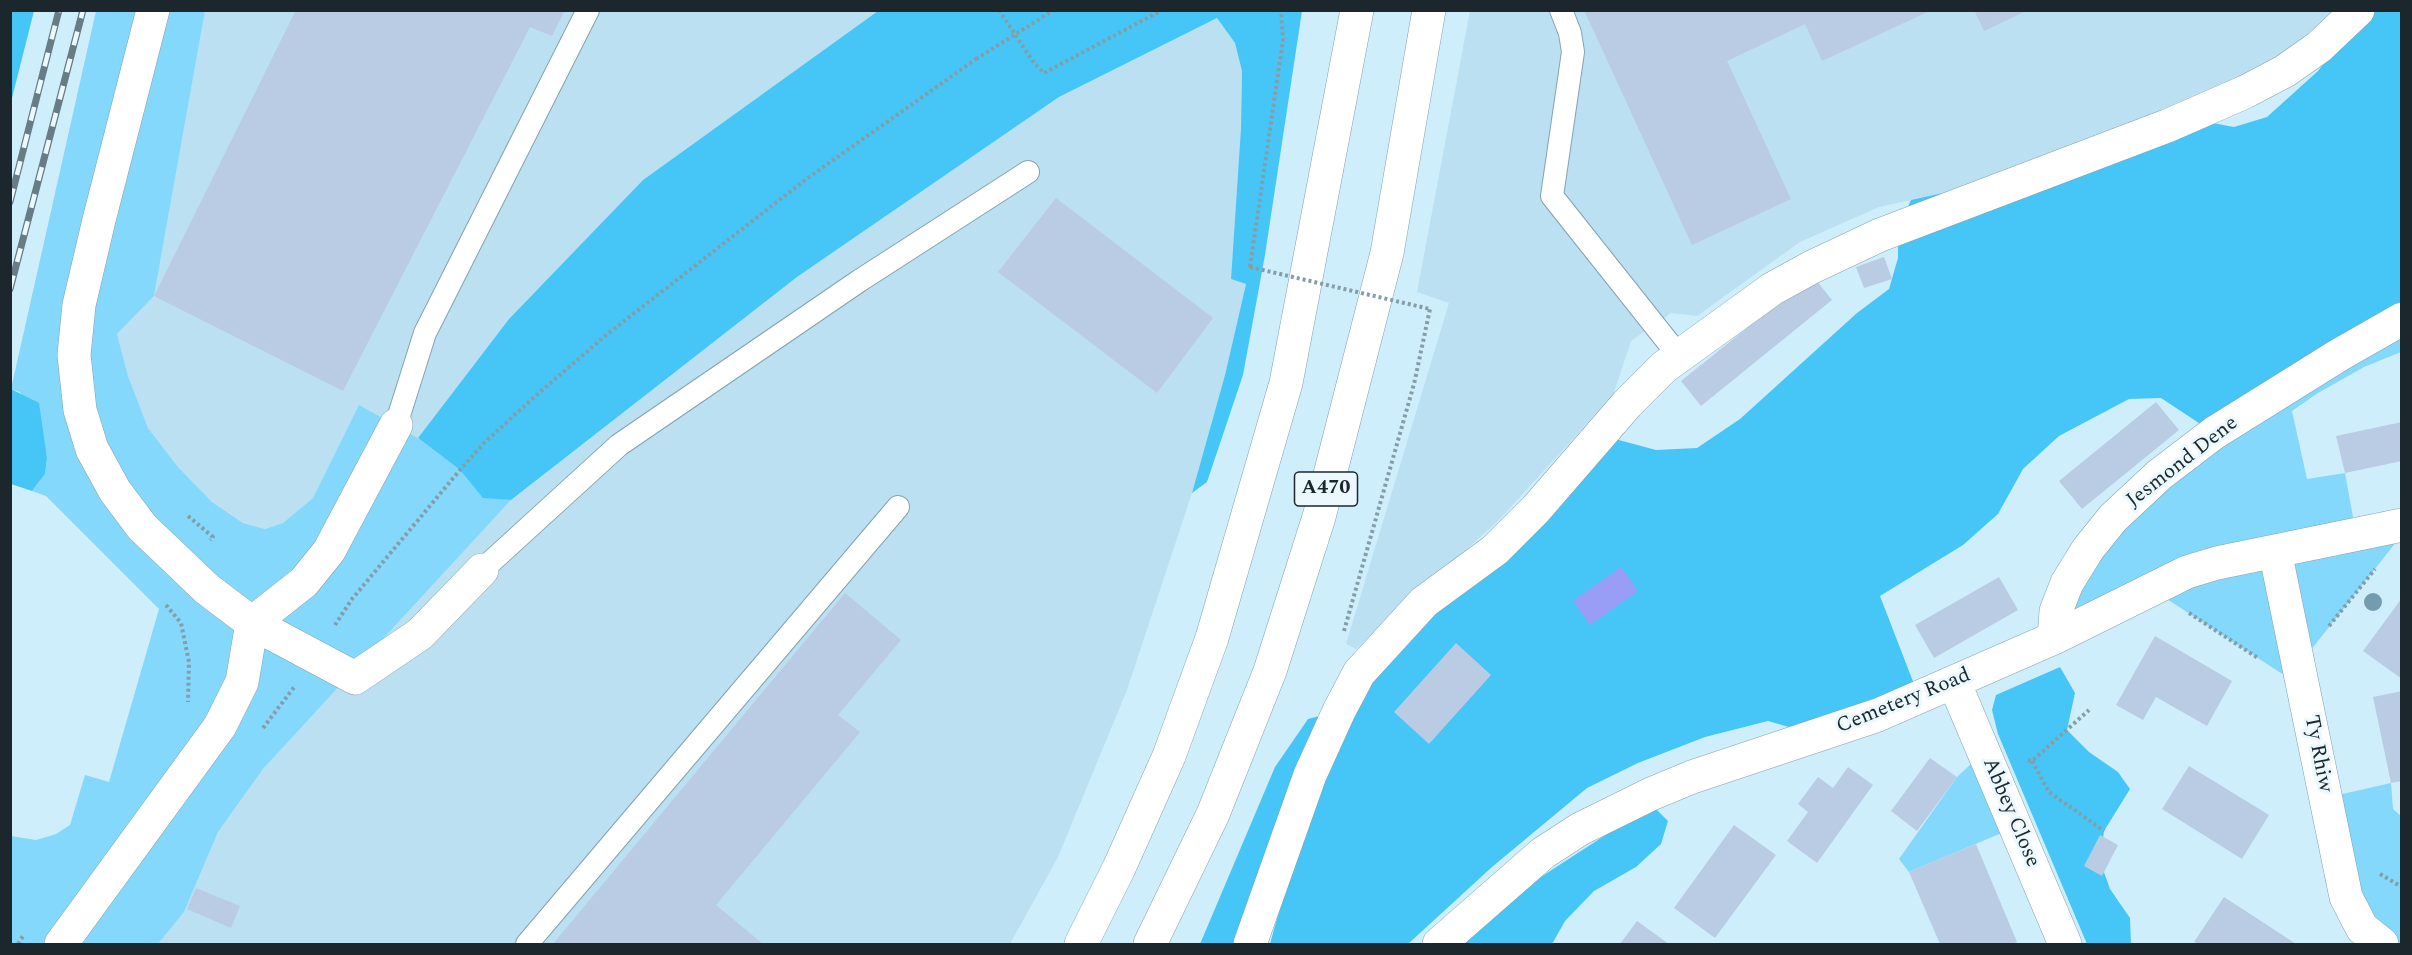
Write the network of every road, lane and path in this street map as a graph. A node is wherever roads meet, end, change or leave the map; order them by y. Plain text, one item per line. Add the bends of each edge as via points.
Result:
1 (153, 10) edge
2 (588, 10) edge
3 (999, 10) edge
4 (1054, 10) edge
5 (1162, 10) edge
6 (1281, 10) edge
7 (1357, 10) edge
8 (1429, 10) edge
9 (1561, 10) edge
10 (2358, 10) edge
11 (1028, 172) dead end
12 (2402, 320) edge
13 (1679, 356) junction
14 (396, 425) joint
15 (898, 507) dead end
16 (180, 508) dead end
17 (2402, 525) edge
18 (2275, 551) junction
19 (2380, 563) dead end
20 (182, 568) junction
21 (483, 570) joint
22 (2153, 590) junction
23 (252, 623) junction
24 (1344, 633) dead end
25 (2054, 638) junction
26 (316, 657) junction
27 (2302, 677) junction
28 (1954, 682) junction
29 (185, 709) dead end
30 (2089, 710) dead end
31 (262, 730) dead end
32 (1984, 752) junction
33 (2032, 760) junction
34 (2104, 831) dead end
35 (61, 945) edge
36 (526, 945) edge
37 (1081, 945) edge
38 (1150, 945) edge
39 (1250, 945) edge
40 (1439, 945) edge
41 (2065, 945) edge
42 (2382, 945) edge

1 - 20 main road via 79,305 74,355 80,410 92,449 115,491 142,527
2 - 14 lane via 425,333
3 - 5 path via 1044,73
4 - 26 path, bridge via 976,59 805,180 605,336 532,399 485,442 394,548 352,599
6 - 24 path, bridge via 1283,40 1250,267 1430,309 1414,384
7 - 37 main road via 1286,383 1212,638 1169,756
8 - 38 main road, A470 via 1387,253 1319,517 1270,671 1213,814
9 - 13 lane via 1573,52 1552,196
10 - 13 main road via 2319,47 2246,92 1849,249 1772,289
11 - 21 lane via 859,281 620,445
12 - 25 main road, Jesmond Dene via 2214,433 2159,475 2113,518 2088,549 2067,583 2056,611
13 - 39 main road via 1627,404 1495,550 1424,602 1359,673 1310,775
14 - 23 main road via 329,551 304,582
15 - 36 lane
16 - 20 path via 213,537
17 - 18 main road, Cemetery Road
18 - 22 main road, Cemetery Road via 2217,563
18 - 27 main road, Ty Rhiw
19 - 27 path
20 - 23 main road
20 - 29 path via 158,594 181,623 189,662 189,700
21 - 26 main road via 420,634 355,678
22 - 25 main road, Cemetery Road
22 - 27 path
23 - 26 main road
23 - 35 main road via 242,682 220,726
25 - 28 main road, Cemetery Road
26 - 31 path
27 - 42 main road, Ty Rhiw via 2346,897 2362,928
28 - 32 main road, Abbey Close
28 - 40 main road, Cemetery Road via 1859,722 1692,777 1580,829 1544,853
30 - 33 path
32 - 33 path
32 - 41 main road, Abbey Close
33 - 34 path via 2049,792

